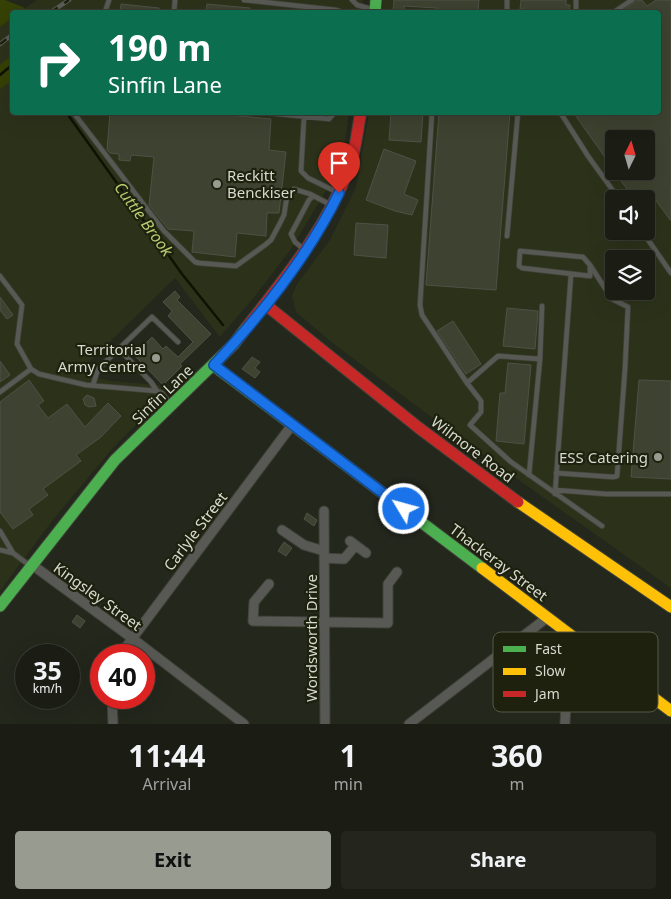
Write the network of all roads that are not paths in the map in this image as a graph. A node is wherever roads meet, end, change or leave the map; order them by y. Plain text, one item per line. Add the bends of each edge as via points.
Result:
1 (244, 0) edge
2 (352, 0) edge
3 (632, 0) edge
4 (375, 8) edge
5 (336, 10) edge
6 (617, 10) edge
7 (75, 115) edge
8 (286, 115) edge
9 (332, 115) edge
10 (360, 115) edge
11 (432, 115) edge
12 (518, 115) edge
13 (562, 115) edge
14 (304, 117) junction
15 (612, 190) edge
16 (339, 193) junction
17 (313, 196) junction
18 (333, 206) junction
19 (507, 236) dead end
20 (648, 240) edge
21 (306, 251) junction
22 (590, 265) junction
23 (671, 273) edge
24 (571, 274) junction
25 (0, 276) edge
26 (266, 305) junction
27 (542, 306) dead end
28 (178, 342) dead end
29 (119, 349) junction
30 (540, 359) junction
31 (214, 365) junction
32 (31, 369) junction
33 (467, 383) junction
34 (93, 385) junction
35 (157, 391) junction
36 (0, 392) edge
37 (171, 405) junction
38 (292, 425) junction
39 (556, 473) junction
40 (529, 475) junction
41 (555, 492) junction
42 (671, 494) edge
43 (324, 512) dead end
44 (602, 526) dead end
45 (282, 530) dead end
46 (0, 531) edge
47 (0, 550) edge
48 (13, 553) junction
49 (366, 553) dead end
50 (324, 555) junction
51 (31, 565) junction
52 (398, 572) dead end
53 (269, 584) dead end
54 (0, 606) edge
55 (671, 607) edge
56 (548, 617) junction
57 (324, 622) junction
58 (529, 632) edge
59 (568, 632) edge
60 (132, 638) junction
61 (128, 644) edge
62 (493, 659) edge
63 (658, 701) edge
64 (113, 709) edge
65 (671, 711) edge
66 (114, 724) edge
67 (244, 724) edge
68 (325, 724) edge
69 (409, 724) edge

1 - 5 lane
2 - 4 lane via 357,5
3 - 6 lane
7 - 17 lane via 164,231 199,264 236,266 271,240 284,215 290,192 298,189
8 - 14 lane
9 - 14 lane via 329,119
10 - 16 street, Sinfin Lane via 350,166
11 - 33 lane via 420,306 422,315
12 - 19 lane
13 - 15 lane
14 - 16 lane via 301,171 308,178
16 - 18 street, Sinfin Lane
17 - 18 lane
17 - 21 lane via 291,234
18 - 21 street, Sinfin Lane
20 - 23 lane
21 - 26 street, Sinfin Lane
22 - 24 lane via 590,276
22 - 24 lane via 583,257 520,251 519,266 522,268
22 - 39 lane via 612,299 628,307 617,476
24 - 39 lane
25 - 32 lane via 22,304 17,344
26 - 31 street, Sinfin Lane
26 - 55 street, Wilmore Road via 471,468
27 - 30 lane
28 - 29 lane via 152,317
29 - 34 lane via 98,369
29 - 35 lane
30 - 33 lane via 498,356
30 - 40 lane
31 - 37 street, Sinfin Lane
31 - 38 street, Thackeray Street
32 - 34 lane via 39,374
32 - 36 lane
33 - 40 lane via 481,401 481,412 470,424
34 - 35 lane
35 - 37 lane
37 - 51 street, Sinfin Lane via 115,460
38 - 56 street, Thackeray Street
38 - 60 street, Carlyle Street
39 - 41 lane
40 - 41 lane
41 - 42 lane
41 - 44 lane
43 - 50 street, Wordsworth Drive
45 - 50 street
46 - 48 lane
47 - 48 lane
48 - 51 lane
49 - 50 street via 353,544 344,559
50 - 57 street, Wordsworth Drive
51 - 54 street, Sinfin Lane
51 - 60 street, Kingsley Street
52 - 57 street via 388,584 388,623
53 - 57 street via 254,602 253,621
56 - 58 street
56 - 59 street, Thackeray Street
57 - 68 street, Wordsworth Drive
60 - 61 street, Carlyle Street
60 - 67 street, Kingsley Street
62 - 69 street
63 - 65 street, Thackeray Street
64 - 66 street

